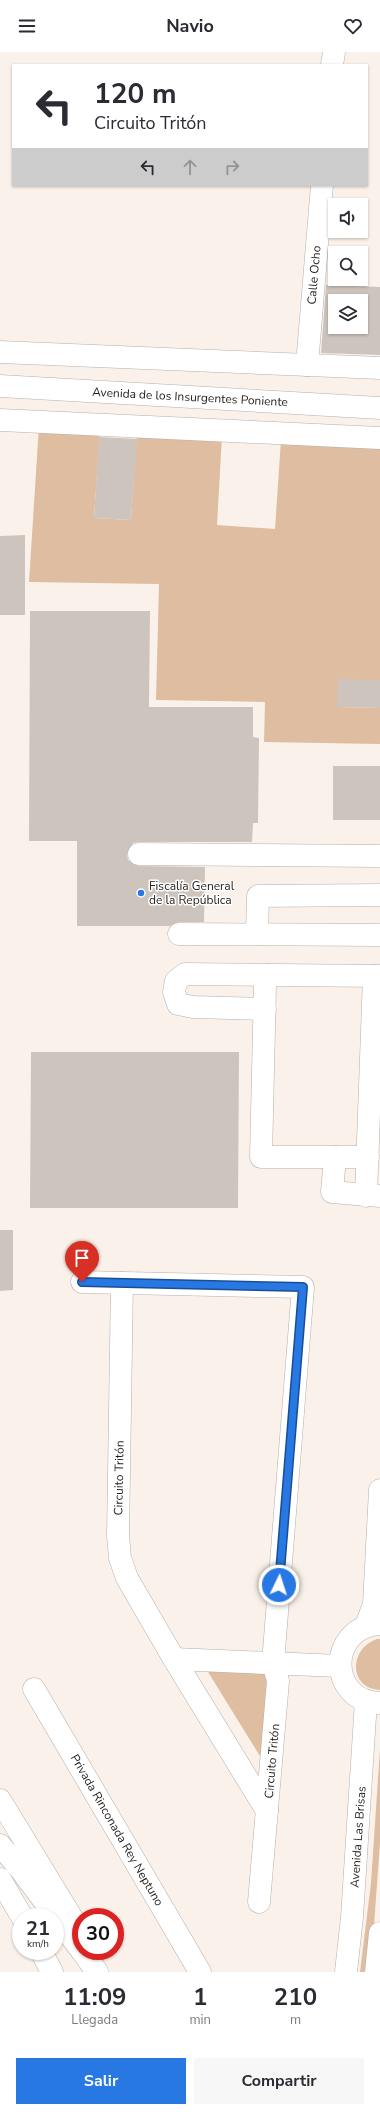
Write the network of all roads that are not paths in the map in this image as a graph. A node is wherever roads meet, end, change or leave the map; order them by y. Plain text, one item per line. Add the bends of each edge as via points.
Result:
1 (334, 52) edge
2 (332, 64) edge
3 (322, 186) edge
4 (0, 352) edge
5 (307, 364) junction
6 (380, 368) edge
7 (0, 386) edge
8 (380, 408) edge
9 (0, 420) edge
10 (380, 438) edge
11 (139, 854) dead end
12 (380, 856) edge
13 (380, 895) edge
14 (179, 934) dead end
15 (256, 934) junction
16 (380, 935) edge
17 (267, 980) junction
18 (377, 983) edge
19 (265, 1009) junction
20 (334, 1165) junction
21 (372, 1180) edge
22 (82, 1282) dead end
23 (122, 1283) junction
24 (380, 1497) edge
25 (373, 1625) edge
26 (174, 1659) junction
27 (272, 1663) junction
28 (340, 1666) junction
29 (34, 1689) dead end
30 (373, 1702) edge
31 (0, 1800) edge
32 (267, 1811) junction
33 (0, 1845) edge
34 (0, 1879) edge
35 (259, 1902) dead end
36 (17, 1908) edge
37 (72, 1917) edge
38 (380, 1933) edge
39 (72, 1938) edge
40 (46, 1960) edge
41 (88, 1960) edge
42 (98, 1960) edge
43 (52, 1972) edge
44 (97, 1972) edge
45 (105, 1972) edge
46 (200, 1972) edge
47 (346, 1972) edge
48 (376, 1972) edge

1 - 2 main road
3 - 5 main road, Calle Ocho
4 - 5 main road
5 - 6 main road
7 - 8 main road, Avenida de los Insurgentes Poniente
9 - 10 main road
11 - 12 main road
13 - 15 main road via 258,896
14 - 15 main road
15 - 16 main road
17 - 18 main road
17 - 19 main road
17 - 19 main road via 185,974 176,981 174,992 178,1004 193,1007
18 - 21 main road
19 - 20 main road via 261,1157
20 - 21 main road
20 - 21 main road via 332,1192
22 - 23 main road, Circuito Tritón
23 - 26 main road, Circuito Tritón via 118,1536 120,1558 128,1578
23 - 27 main road, Circuito Tritón via 303,1287
24 - 25 main road
25 - 28 main road via 352,1635 347,1641
26 - 27 main road
26 - 32 main road, Circuito Tritón
27 - 28 main road
27 - 32 main road, Circuito Tritón via 278,1681
28 - 30 main road, Avenida Las Brisas via 343,1680 352,1693
29 - 46 main road, Privada Rinconada Rey Neptuno
30 - 47 main road, Avenida Las Brisas
31 - 37 main road
32 - 35 main road, Circuito Tritón
33 - 39 main road
34 - 36 main road
38 - 48 main road
40 - 43 main road
41 - 44 main road
42 - 45 main road

